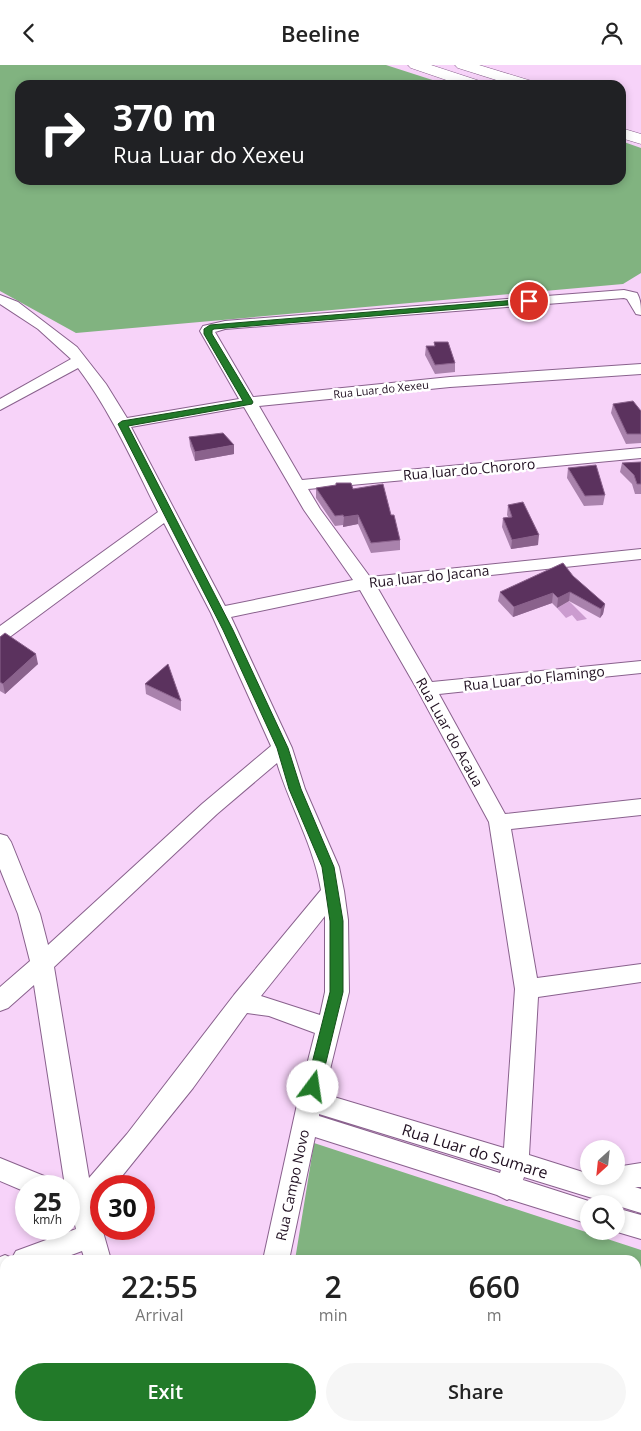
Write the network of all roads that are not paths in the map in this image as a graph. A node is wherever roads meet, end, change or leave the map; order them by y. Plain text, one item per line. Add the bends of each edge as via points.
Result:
1 (416, 65) edge
2 (463, 65) edge
3 (462, 80) edge
4 (512, 80) edge
5 (626, 134) edge
6 (641, 139) edge
7 (4, 306) edge
8 (641, 311) edge
9 (80, 360) junction
10 (641, 369) edge
11 (248, 402) junction
12 (0, 405) edge
13 (122, 424) junction
14 (641, 453) edge
15 (297, 485) junction
16 (167, 513) junction
17 (641, 554) edge
18 (365, 583) junction
19 (220, 613) junction
20 (0, 635) edge
21 (641, 667) edge
22 (428, 689) junction
23 (282, 748) junction
24 (641, 807) edge
25 (499, 822) junction
26 (0, 842) edge
27 (333, 891) junction
28 (42, 965) junction
29 (641, 973) edge
30 (527, 989) junction
31 (0, 1001) edge
32 (242, 1002) junction
33 (329, 1028) junction
34 (307, 1112) junction
35 (516, 1164) junction
36 (0, 1169) edge
37 (15, 1175) edge
38 (72, 1175) edge
39 (641, 1175) edge
40 (507, 1188) junction
41 (597, 1195) edge
42 (80, 1198) edge
43 (580, 1201) edge
44 (625, 1201) edge
45 (641, 1201) edge
46 (580, 1202) edge
47 (80, 1212) edge
48 (625, 1223) edge
49 (641, 1227) edge
50 (94, 1248) edge
51 (54, 1255) edge
52 (277, 1255) edge

1 - 3 highway
2 - 4 highway
5 - 6 highway
7 - 9 street, Rua Campo Novo via 43,326
8 - 11 street, Rua Luar do Acaua via 630,295 624,294 224,325 208,329
9 - 12 street
9 - 13 street, Rua Campo Novo
10 - 11 street, Rua Luar do Xexeu
11 - 13 street, Rua Luar do Xexeu
11 - 15 street, Rua Luar do Acaua
13 - 16 street, Rua Campo Novo
14 - 15 street, Rua luar do Chororo
15 - 18 street, Rua Luar do Acaua via 327,533
16 - 19 street, Rua Campo Novo
16 - 20 street
17 - 18 street, Rua luar do Jacana
18 - 19 street, Rua luar do Jacana
18 - 22 street, Rua Luar do Acaua
19 - 23 street, Rua Campo Novo
21 - 22 street, Rua Luar do Flamingo
22 - 25 street, Rua Luar do Acaua
23 - 27 street, Rua Campo Novo via 295,789 328,867
23 - 28 street via 232,788
24 - 25 street
25 - 30 street, Rua Luar do Acaua
26 - 28 street via 29,914
27 - 32 street
27 - 33 street, Rua Campo Novo via 337,921 337,992
28 - 31 street
28 - 38 street
29 - 30 street
30 - 35 street, Rua Luar do Acaua
32 - 33 street via 270,1007
32 - 42 street via 184,1081
33 - 34 street, Rua Campo Novo
34 - 35 street, Rua Luar do Sumare
34 - 40 street, Rua Luar do Sumare
34 - 52 street, Rua Campo Novo
35 - 40 street, Rua Luar do Acaua
35 - 43 street, Rua Luar do Sumare
36 - 37 street
39 - 41 street
40 - 46 street, Rua Luar do Sumare
44 - 45 street, Rua Luar do Sumare
47 - 50 street
48 - 49 street
50 - 51 street

